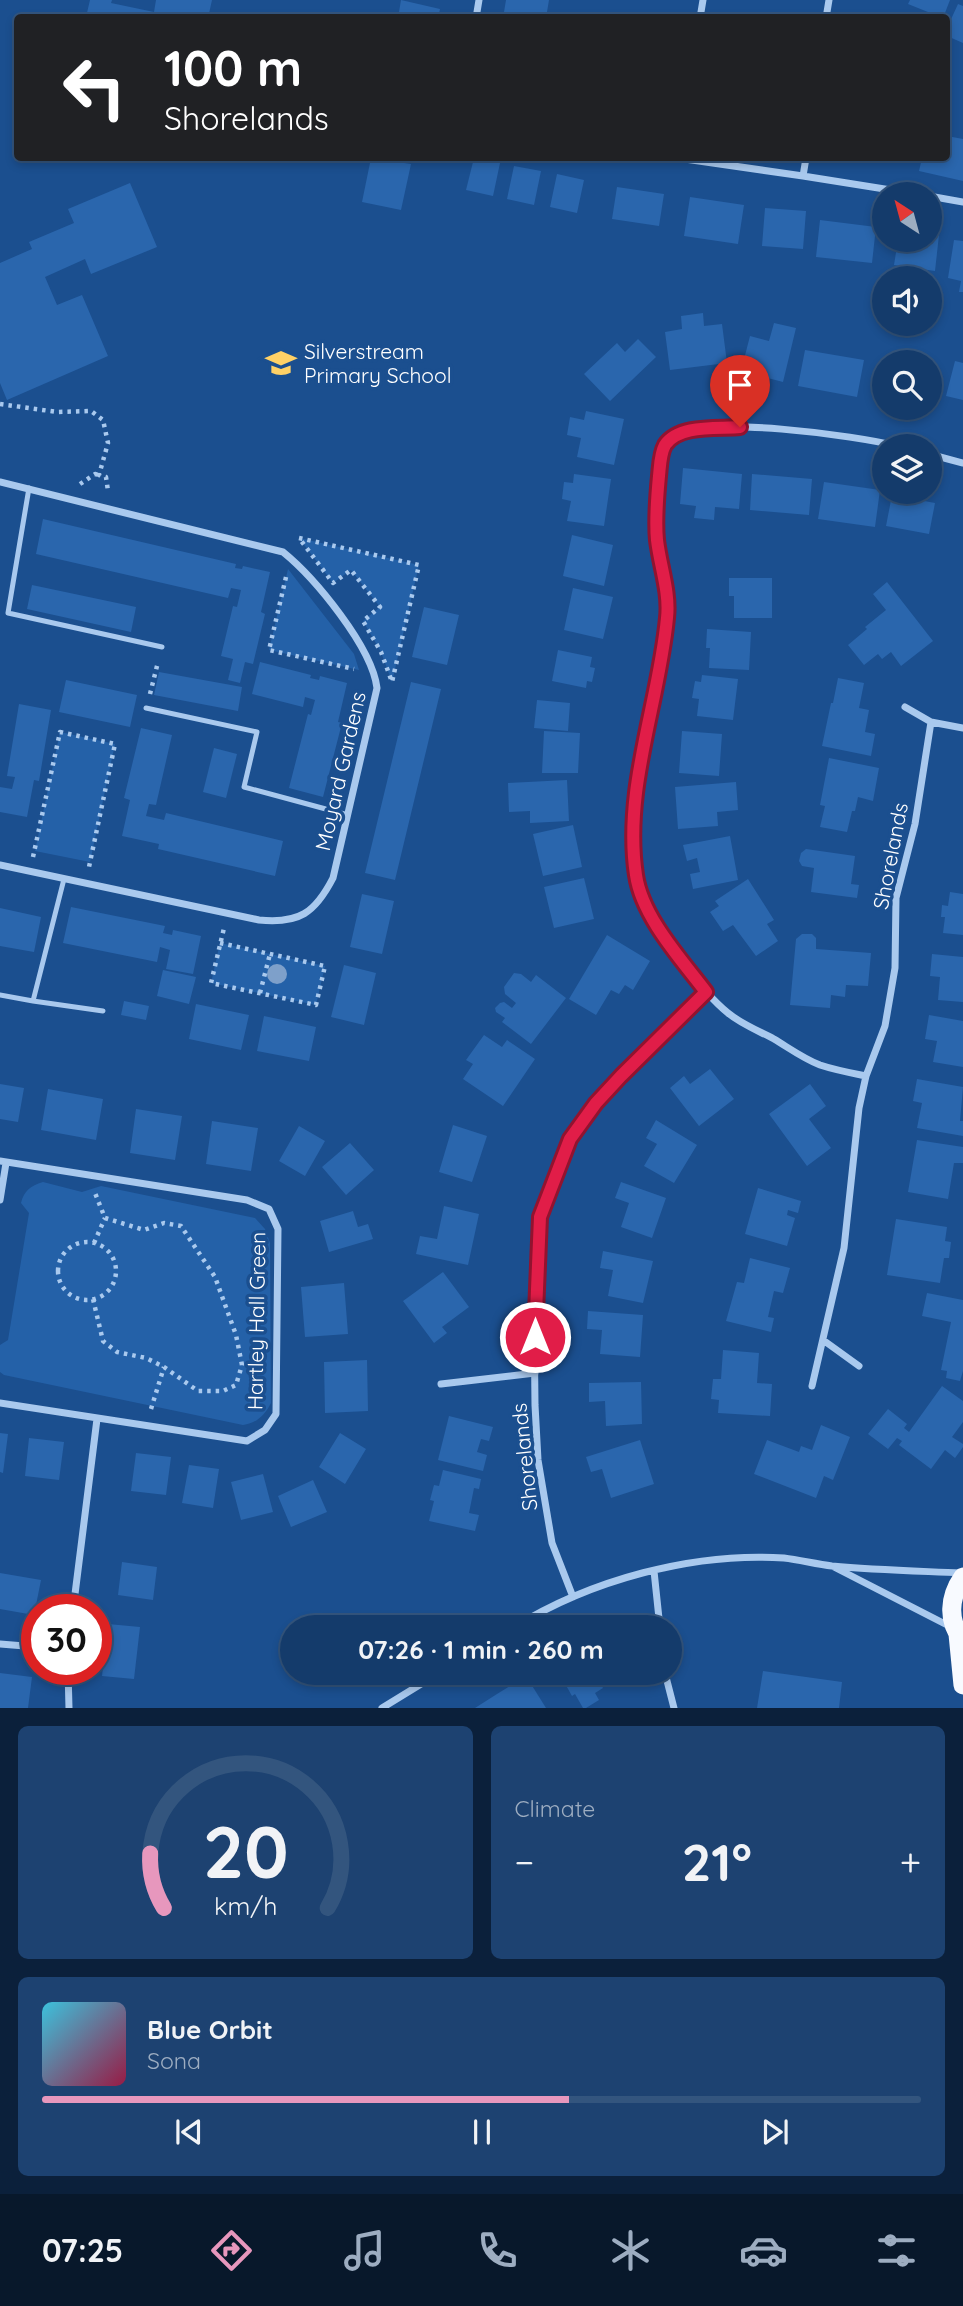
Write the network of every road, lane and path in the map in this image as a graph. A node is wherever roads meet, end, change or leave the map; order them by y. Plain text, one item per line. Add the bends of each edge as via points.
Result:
1 (699, 161) edge
2 (806, 161) edge
3 (803, 176) junction
4 (872, 187) edge
5 (942, 198) edge
6 (963, 202) edge
7 (0, 404) edge
8 (872, 440) edge
9 (942, 457) edge
10 (963, 463) edge
11 (99, 475) junction
12 (0, 482) edge
13 (80, 484) dead end
14 (29, 488) junction
15 (108, 491) dead end
16 (419, 565) joint
17 (288, 569) dead end
18 (162, 647) joint
19 (375, 673) junction
20 (905, 707) dead end
21 (146, 708) joint
22 (931, 722) junction
23 (963, 728) edge
24 (348, 815) junction
25 (0, 865) edge
26 (30, 872) junction
27 (64, 879) junction
28 (86, 883) junction
29 (228, 914) junction
30 (220, 943) junction
31 (270, 954) junction
32 (706, 992) junction
33 (260, 993) junction
34 (0, 995) edge
35 (33, 1001) junction
36 (103, 1011) dead end
37 (866, 1076) junction
38 (3, 1162) edge
39 (89, 1175) junction
40 (0, 1200) edge
41 (105, 1219) junction
42 (94, 1242) junction
43 (93, 1299) junction
44 (823, 1340) junction
45 (859, 1366) dead end
46 (164, 1367) junction
47 (536, 1373) junction
48 (441, 1384) dead end
49 (812, 1386) dead end
50 (0, 1403) edge
51 (97, 1419) junction
52 (146, 1426) junction
53 (830, 1566) junction
54 (654, 1570) junction
55 (963, 1575) edge
56 (75, 1594) edge
57 (573, 1597) junction
58 (538, 1615) edge
59 (659, 1615) edge
60 (959, 1635) edge
61 (0, 1644) edge
62 (21, 1646) edge
63 (68, 1685) edge
64 (419, 1685) edge
65 (669, 1685) edge
66 (963, 1685) edge
67 (69, 1707) edge
68 (382, 1707) edge
69 (674, 1707) edge

1 - 3 street
2 - 3 street
3 - 4 street
5 - 6 street
7 - 11 path via 57,412 91,411 103,420 108,443
8 - 32 street via 740,427 687,431 664,446 656,514 668,617 633,827 636,877 651,918
9 - 10 street
11 - 13 path
11 - 15 path via 106,477
12 - 14 street, Moyard Gardens
14 - 18 lane via 8,613
14 - 19 street, Moyard Gardens via 283,552 313,580 360,644
16 - 16 path via 393,682 363,621 380,607 351,570 333,583 299,538
17 - 19 path via 269,650
18 - 21 path
19 - 24 street, Moyard Gardens via 377,688
20 - 22 street
21 - 24 lane via 257,732 244,786
22 - 23 street
22 - 37 street, Shorelands via 915,824 896,898 895,968 885,1026
24 - 29 street, Moyard Gardens via 333,878 321,902 280,922
25 - 26 street, Moyard Gardens
26 - 27 street, Moyard Gardens
26 - 28 path via 60,732 115,744
27 - 28 street, Moyard Gardens
27 - 35 lane
28 - 29 street, Moyard Gardens
29 - 30 path
30 - 31 path
30 - 33 path via 211,983
31 - 33 path
31 - 33 path via 325,966 316,1005
32 - 37 street via 729,1014 819,1065
32 - 47 street, Shorelands via 596,1103 570,1139 540,1217 534,1305
34 - 35 lane
35 - 36 lane
37 - 44 street, Shorelands via 844,1248
38 - 39 street, Hartley Hall Green
38 - 40 street, Hartley Hall Green
39 - 41 path
39 - 52 street, Hartley Hall Green via 247,1200 269,1209 278,1229 276,1414 265,1430 247,1441
41 - 42 path
41 - 46 path via 144,1230 164,1223 181,1226 215,1277 242,1365 236,1385 223,1391 198,1391
42 - 43 path via 111,1255 115,1276 106,1293
42 - 43 path via 73,1245 58,1268 70,1294
43 - 46 path via 103,1340 117,1352
44 - 45 street
44 - 49 street, Shorelands
46 - 52 path
47 - 48 street
47 - 57 street, Shorelands via 543,1493 552,1543
50 - 51 street, Hartley Hall Green
51 - 52 street, Hartley Hall Green
51 - 56 street
53 - 54 street via 785,1559 730,1559
53 - 55 street
53 - 60 street
54 - 57 street
54 - 59 street
55 - 60 highway via 951,1603
57 - 58 street
60 - 66 highway
61 - 62 street
63 - 67 street
64 - 68 street
65 - 69 street

